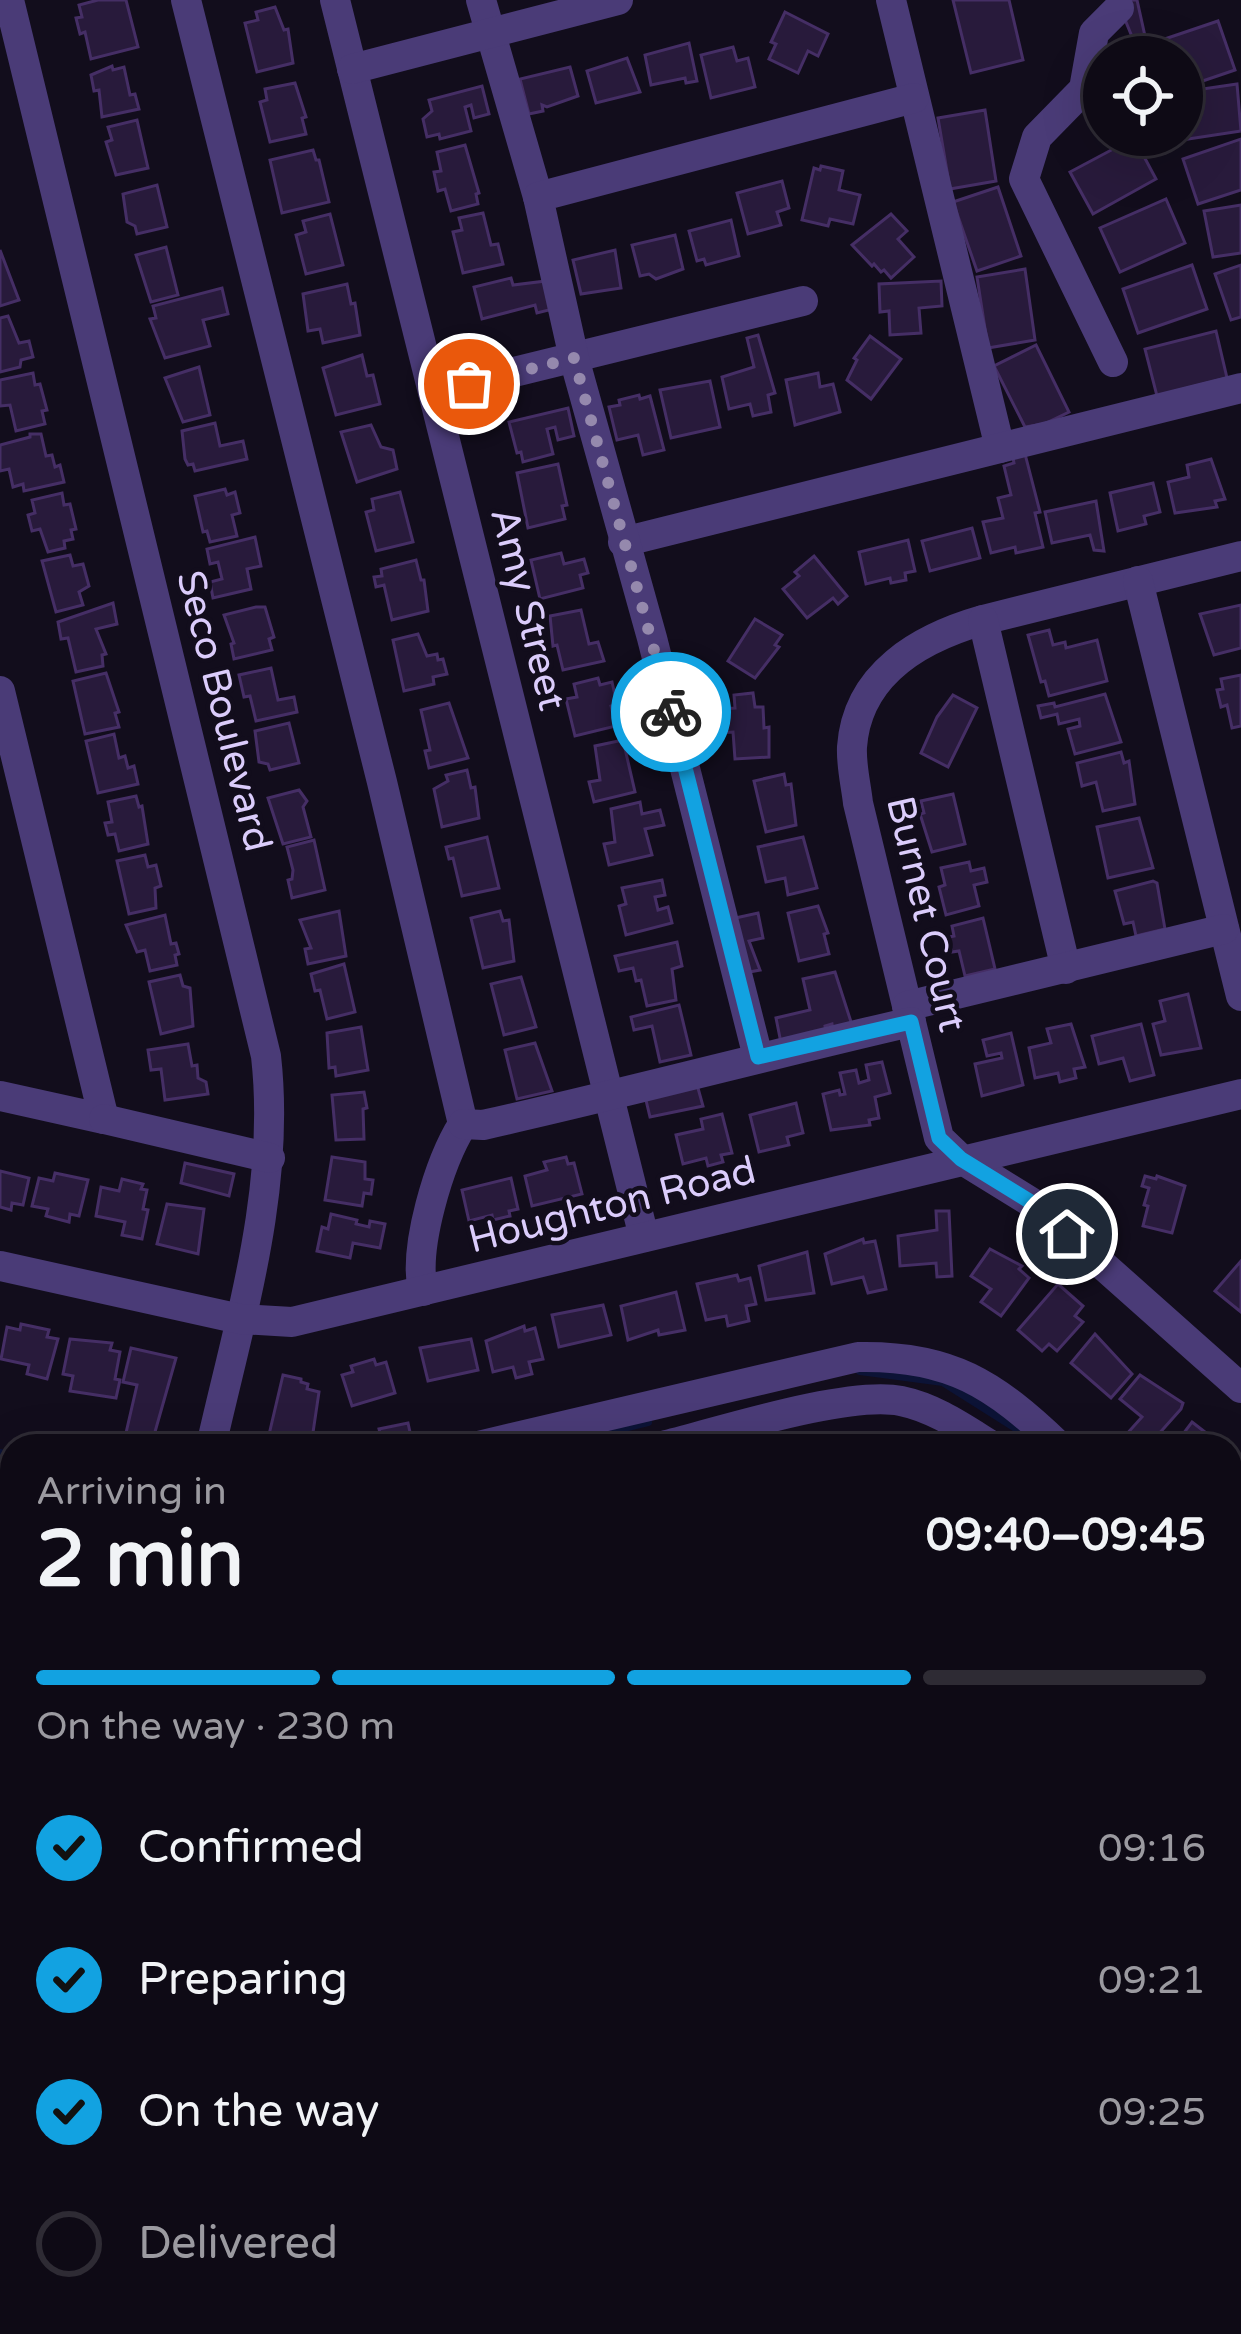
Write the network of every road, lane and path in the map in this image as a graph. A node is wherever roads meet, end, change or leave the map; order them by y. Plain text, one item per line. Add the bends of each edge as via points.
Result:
1 (9, 0) edge
2 (186, 0) edge
3 (335, 0) edge
4 (482, 0) edge
5 (618, 0) edge
6 (891, 0) edge
7 (1131, 2) edge
8 (490, 32) junction
9 (352, 68) junction
10 (914, 98) junction
11 (538, 197) junction
12 (802, 301) dead end
13 (574, 358) junction
14 (1114, 362) dead end
15 (1241, 388) edge
16 (434, 392) junction
17 (1000, 448) junction
18 (623, 542) junction
19 (1241, 556) edge
20 (1138, 580) junction
21 (983, 620) junction
22 (0, 692) edge
23 (1224, 929) junction
24 (1066, 969) junction
25 (1241, 996) edge
26 (909, 1014) junction
27 (758, 1057) junction
28 (1241, 1094) edge
29 (0, 1096) edge
30 (609, 1097) junction
31 (104, 1120) junction
32 (463, 1124) junction
33 (270, 1158) junction
34 (961, 1159) junction
35 (644, 1237) junction
36 (0, 1266) edge
37 (423, 1292) junction
38 (240, 1319) junction
39 (1241, 1388) edge
40 (214, 1434) edge
41 (529, 1434) edge
42 (713, 1434) edge
43 (973, 1434) edge
44 (1047, 1434) edge

1 - 33 street, Seco Boulevard via 258,1013 272,1107
2 - 32 street
3 - 9 street, Amy Street
4 - 8 street
5 - 8 street
6 - 10 street
7 - 14 street via 1094,33 1084,89 1037,137 1024,178
8 - 9 street
8 - 11 street
9 - 16 street, Amy Street
10 - 11 street
10 - 17 street
11 - 13 street
12 - 13 street
13 - 16 street
13 - 18 street
15 - 17 street
16 - 30 street, Amy Street
17 - 18 street
18 - 27 street
19 - 20 street
20 - 21 street
20 - 23 street
21 - 24 street
21 - 26 street, Burnet Court via 911,648 858,712 851,750 858,803
22 - 31 street
23 - 24 street
23 - 25 street
24 - 26 street
26 - 27 street
26 - 34 street, Burnet Court via 939,1138
27 - 30 street
28 - 34 street, Houghton Road
29 - 31 street
30 - 32 street
30 - 35 street, Amy Street
31 - 33 street
32 - 37 street via 444,1154 417,1266
33 - 38 street, Seco Boulevard
34 - 35 street, Houghton Road
34 - 39 street via 1034,1204
35 - 37 street, Houghton Road
36 - 38 street, Houghton Road
37 - 38 street, Houghton Road via 314,1318
38 - 40 street, Seco Boulevard
41 - 44 street via 858,1357 904,1356 985,1385
42 - 43 street via 853,1400 898,1400

